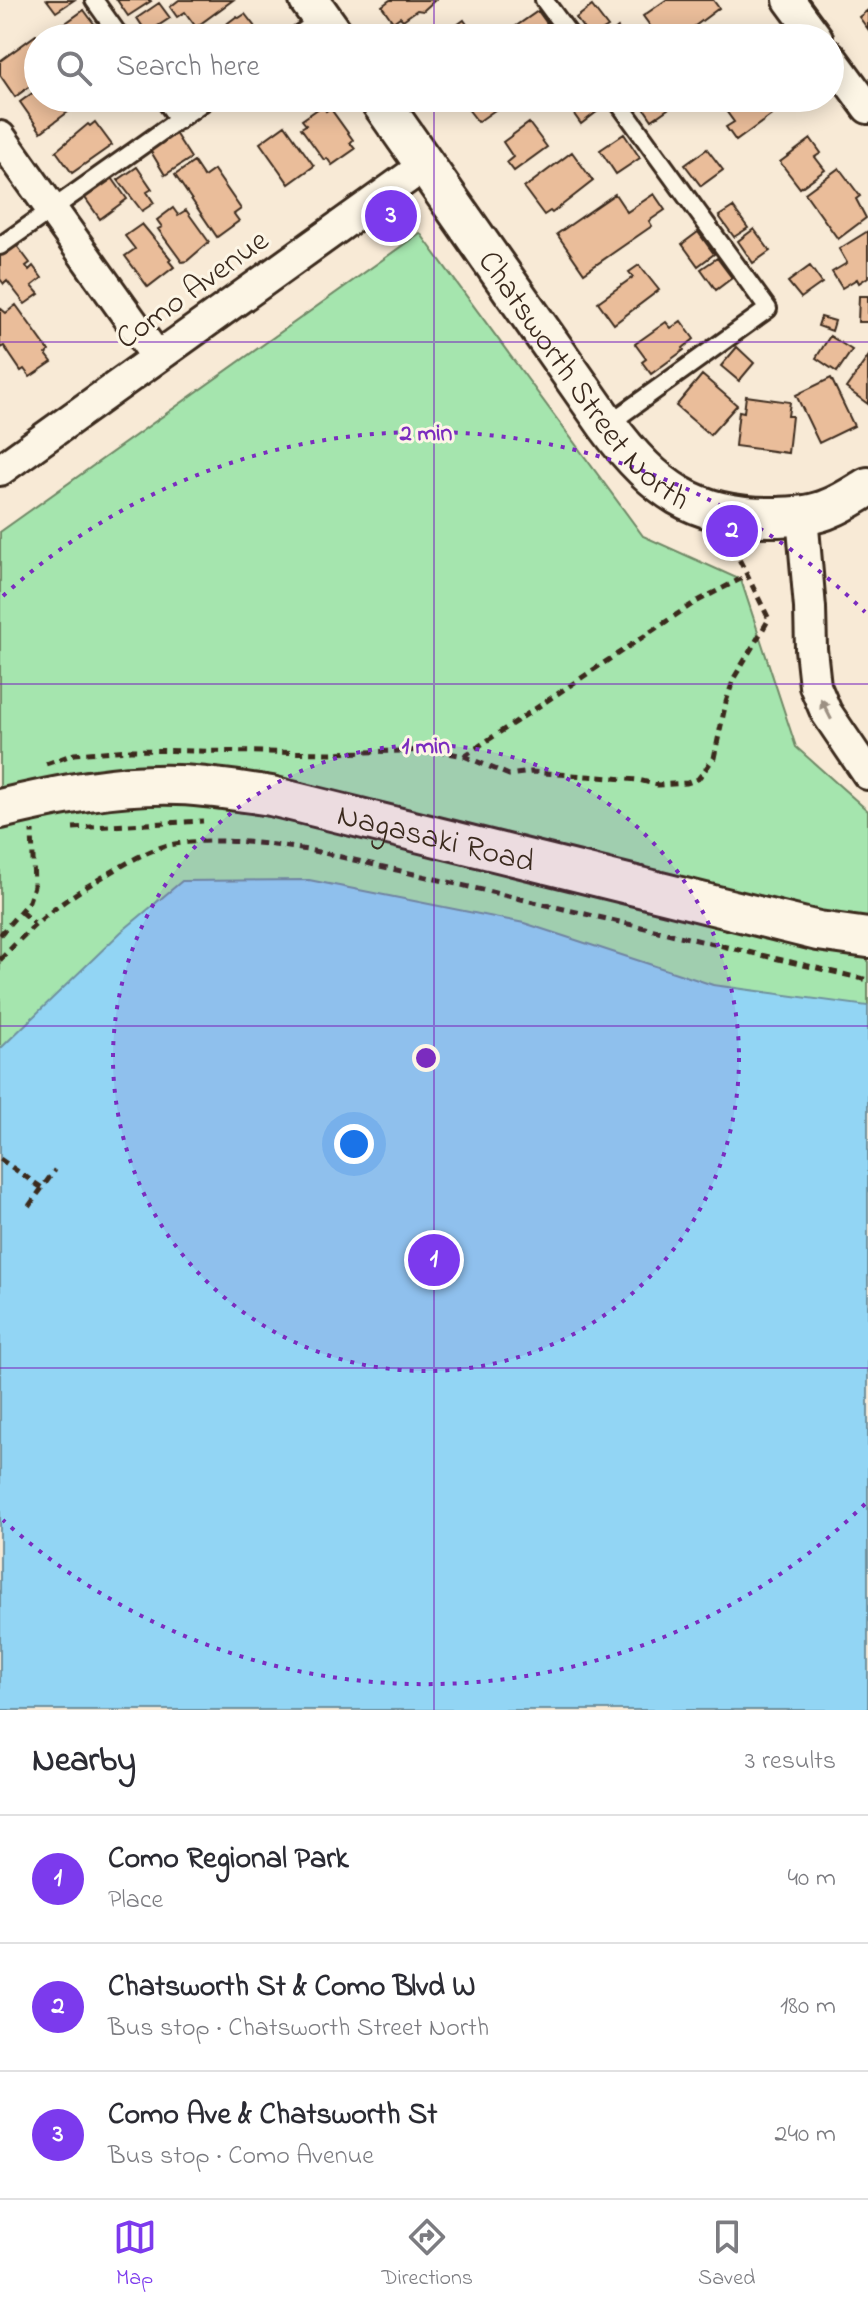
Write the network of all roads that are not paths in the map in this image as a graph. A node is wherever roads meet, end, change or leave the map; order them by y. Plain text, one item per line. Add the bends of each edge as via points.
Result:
1 (94, 0) edge
2 (544, 0) edge
3 (789, 0) edge
4 (111, 24) edge
5 (562, 24) edge
6 (807, 24) edge
7 (844, 75) edge
8 (868, 108) edge
9 (173, 112) edge
10 (190, 112) edge
11 (388, 112) edge
12 (625, 112) edge
13 (179, 120) junction
14 (0, 137) edge
15 (425, 165) junction
16 (52, 209) junction
17 (0, 246) edge
18 (157, 357) junction
19 (607, 425) junction
20 (0, 470) edge
21 (868, 487) edge
22 (802, 516) junction
23 (868, 774) edge
24 (15, 805) edge
25 (868, 938) edge

1 - 4 lane
2 - 5 lane
3 - 6 street
7 - 8 street
9 - 13 lane
10 - 13 lane
11 - 15 street, Chatsworth Street North
12 - 19 lane via 768,309
13 - 16 lane
14 - 16 street
15 - 18 street, Como Avenue
15 - 19 street, Chatsworth Street North
16 - 17 lane
16 - 18 street
18 - 20 street, Como Avenue
19 - 22 street, Chatsworth Street North via 631,458 701,508 747,518
21 - 22 street, Chatsworth Street North via 829,509
23 -> 22 street via 815,686
24 - 25 street, Nagasaki Road via 86,791 176,785 271,796 818,931

